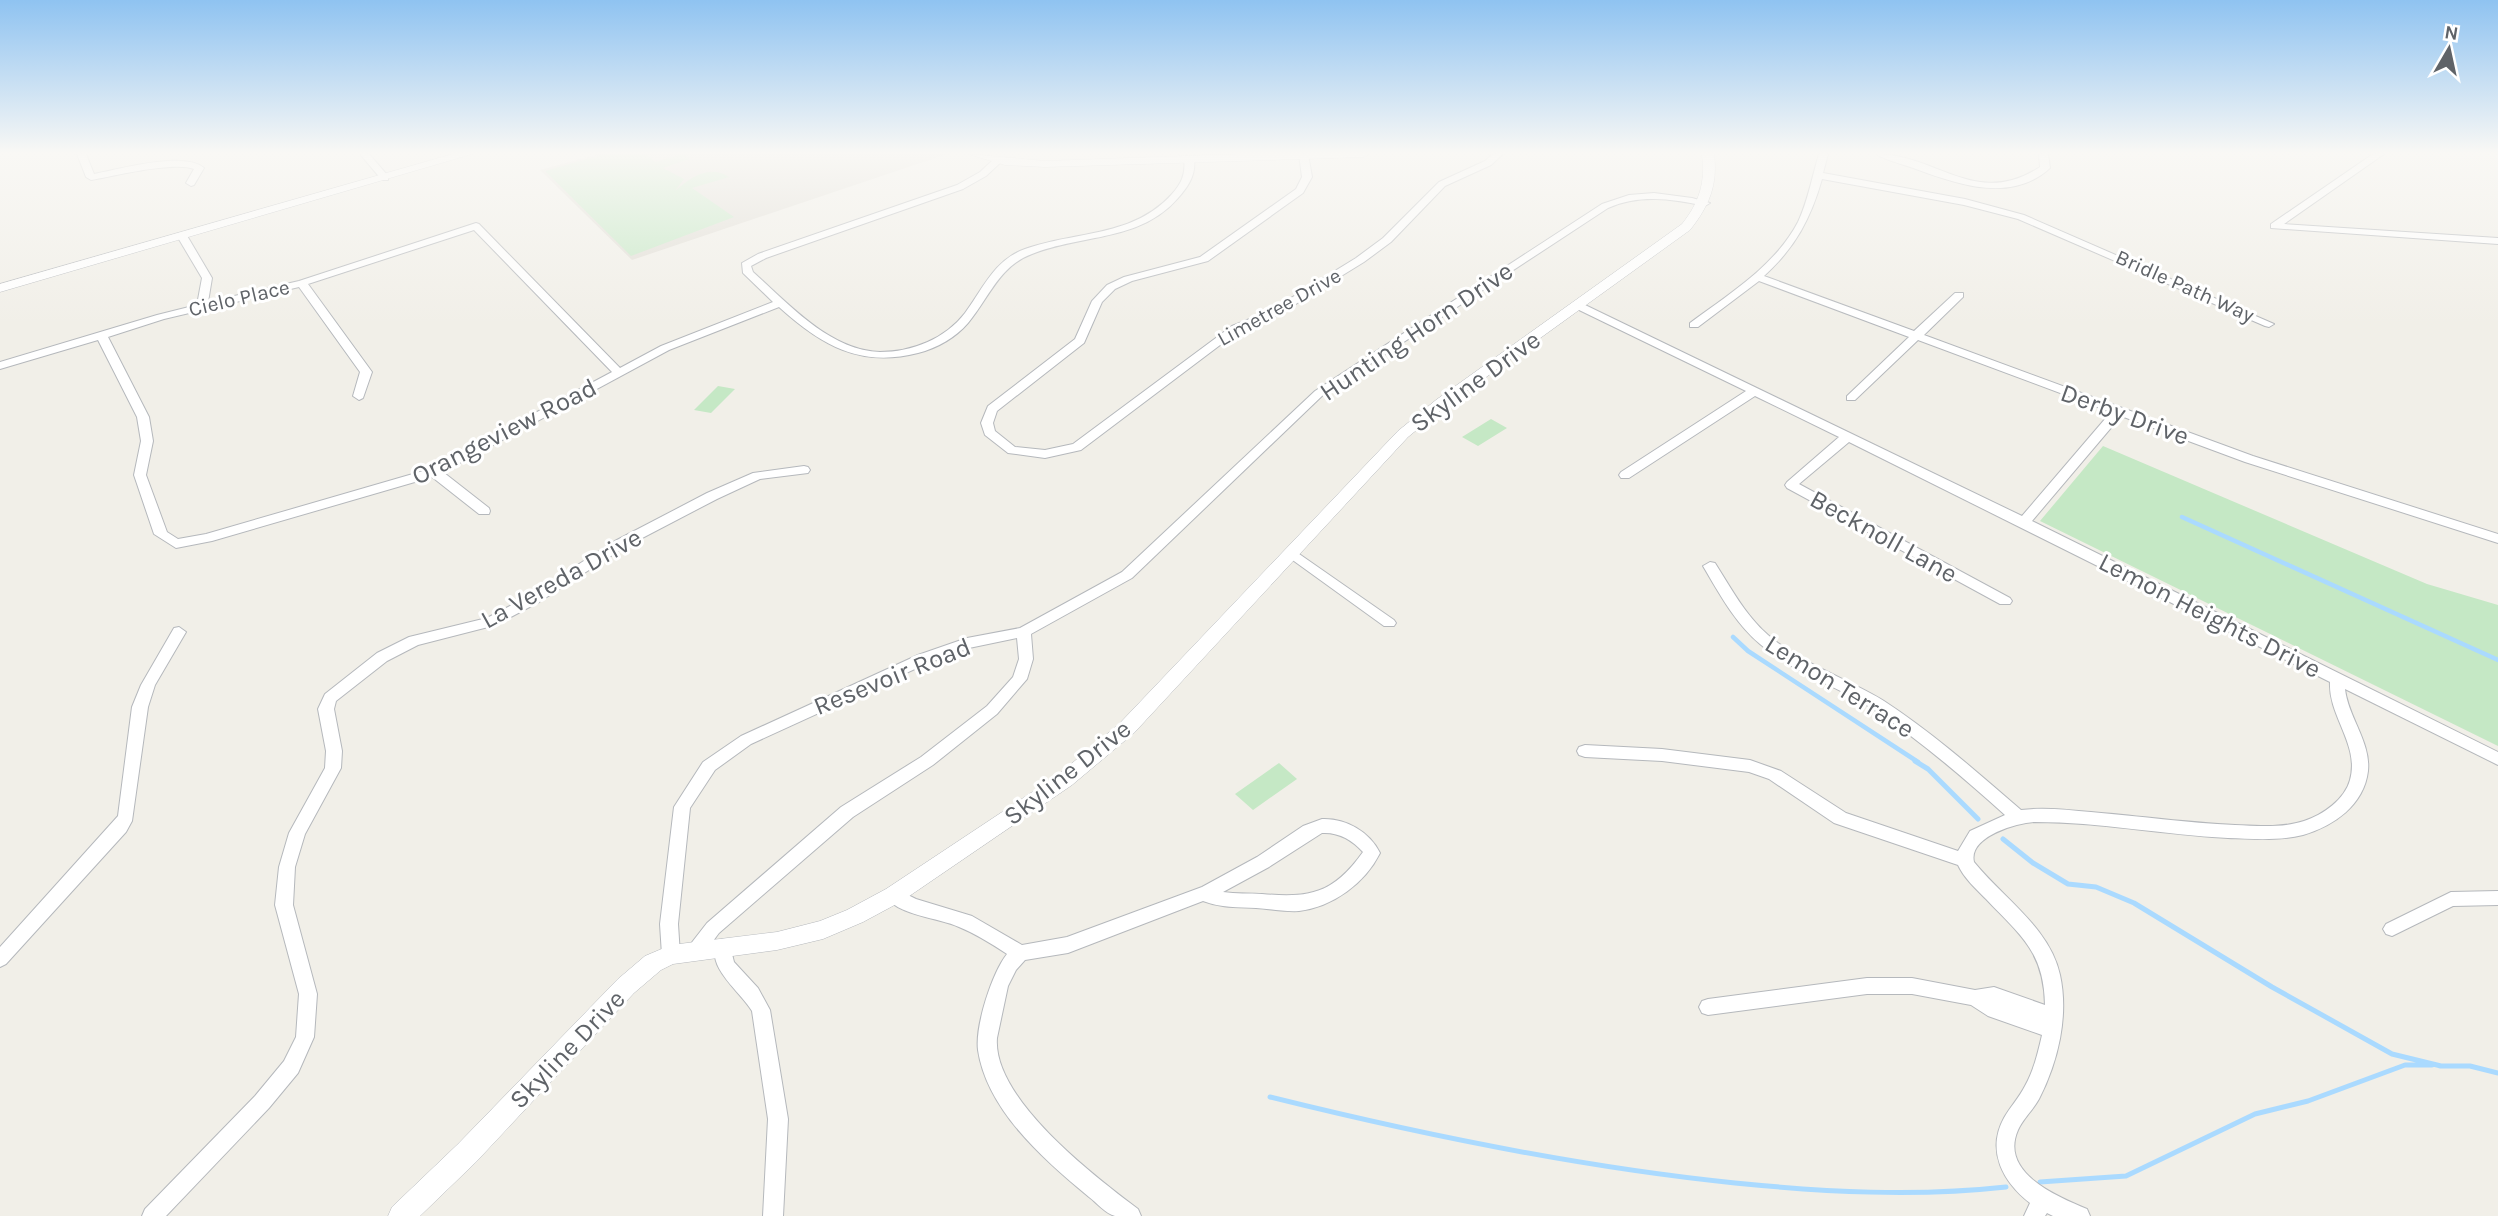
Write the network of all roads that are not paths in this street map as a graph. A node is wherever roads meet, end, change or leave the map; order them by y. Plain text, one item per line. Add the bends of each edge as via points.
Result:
1 (270, 211) edge
2 (892, 211) edge
3 (1165, 211) edge
4 (1273, 211) edge
5 (1416, 211) edge
6 (1598, 211) edge
7 (1699, 211) edge
8 (1805, 211) edge
9 (2001, 211) edge
10 (2296, 211) edge
11 (182, 236) junction
12 (2498, 241) edge
13 (1757, 277) junction
14 (302, 283) junction
15 (0, 288) edge
16 (1959, 295) dead end
17 (782, 302) junction
18 (202, 306) junction
19 (1579, 306) junction
20 (2269, 324) dead end
21 (1694, 325) dead end
22 (102, 336) junction
23 (1915, 337) junction
24 (0, 366) edge
25 (618, 372) junction
26 (1754, 391) junction
27 (359, 396) dead end
28 (1851, 398) dead end
29 (2119, 412) junction
30 (1847, 438) junction
31 (804, 470) dead end
32 (434, 472) junction
33 (1625, 475) dead end
34 (484, 511) dead end
35 (2024, 522) junction
36 (2498, 539) edge
37 (1292, 553) junction
38 (1710, 566) dead end
39 (2005, 601) dead end
40 (1389, 623) dead end
41 (179, 632) dead end
42 (1024, 632) junction
43 (2338, 679) junction
44 (1586, 751) dead end
45 (2498, 759) edge
46 (2018, 817) junction
47 (1964, 860) junction
48 (1203, 894) junction
49 (894, 895) junction
50 (2498, 898) edge
51 (2392, 929) dead end
52 (723, 947) junction
53 (695, 950) junction
54 (1020, 953) junction
55 (671, 954) junction
56 (0, 959) edge
57 (1708, 1007) dead end
58 (2051, 1023) junction
59 (2038, 1208) edge
60 (152, 1216) edge
61 (401, 1216) edge
62 (772, 1216) edge
63 (1131, 1216) edge
64 (2080, 1216) edge

1 - 11 street
2 - 17 street via 746,265 748,273
3 - 17 street via 1130,228 1055,243 1014,258 991,279 962,324 931,344 895,354 852,352
4 - 5 street, Limetree Drive via 1214,254 1128,279 1102,294 1080,341 992,410 989,432 1012,450 1057,452 1077,447 1236,328 1274,313 1360,260
6 - 42 street, Hunting Horn Drive via 1329,386 1127,575
7 - 19 street, Skyline Drive via 1668,243
8 - 13 street via 1786,249
9 - 20 street, Bridle Path Way via 2078,239
10 - 12 street via 2274,226
11 - 15 street
11 - 18 street via 207,278
13 - 21 street
13 - 23 street, Derby Drive
14 - 18 street, Cielo Place
14 - 25 street, Cielo Place via 476,226
14 - 27 street via 366,372
16 - 23 street
17 - 25 street, Orangeview Road via 683,339
18 - 22 street, Cielo Place
19 - 26 street, Lemon Heights Drive
19 - 37 street, Skyline Drive via 1403,434
22 - 24 street, Cielo Place
22 - 32 street, Orangeview Road via 143,417 147,441 140,475 161,534 176,544
23 - 28 street
23 - 29 street, Derby Drive
25 - 32 street, Orangeview Road
26 - 30 street, Lemon Heights Drive
26 - 33 street
29 - 35 street
29 - 36 street, Derby Drive
30 - 35 street, Lemon Heights Drive
30 - 39 street, Becknoll Lane via 1791,485
31 - 60 street, La Vereda Drive via 757,476 712,496 620,544 491,622 414,641 382,657 330,698 326,709 333,768 297,834 287,867 284,905 308,994 305,1037 291,1067 262,1102
32 - 34 street
35 - 43 street, Lemon Heights Drive
37 - 40 street
37 - 49 street, Skyline Drive via 1127,728 1088,762
38 - 46 street, Lemon Terrace via 1756,633 1776,649 1857,692 1950,757
41 - 56 street via 141,707 126,816 120,827
42 - 53 street via 1026,659 1020,679 992,710 927,761 847,811 713,928
42 - 55 street, Resevoir Road via 967,643 923,659 758,734 709,766 682,807 669,924
43 - 45 street
43 - 46 street, Lemon Heights Drive via 2337,694 2360,761 2359,779 2343,806 2314,824 2296,830 2251,831
44 - 47 street via 1750,766 1792,785 1840,818
46 - 47 street, Lemon Heights Drive via 1975,836
47 - 58 street via 1969,872 1998,897 2046,959 2053,992
48 - 48 street via 1235,901 1306,903 1337,891 1372,853 1361,838 1326,825
48 - 54 street via 1069,945
49 - 52 street, Skyline Drive via 823,930
49 - 54 street via 907,905 946,914 986,931
50 - 51 street via 2451,899
52 - 53 street, Skyline Drive
52 - 62 street via 726,965 761,1010 778,1119
53 - 55 street, Skyline Drive
54 - 63 street via 1007,964 995,998 987,1047 991,1065 1008,1098 1046,1144 1093,1189
55 - 61 street, Skyline Drive via 626,986
57 - 58 street via 1867,986 1912,986 1975,998 1994,1010
58 - 59 street via 2046,1056 2032,1092 2008,1130 2006,1143 2013,1170
59 - 64 street

